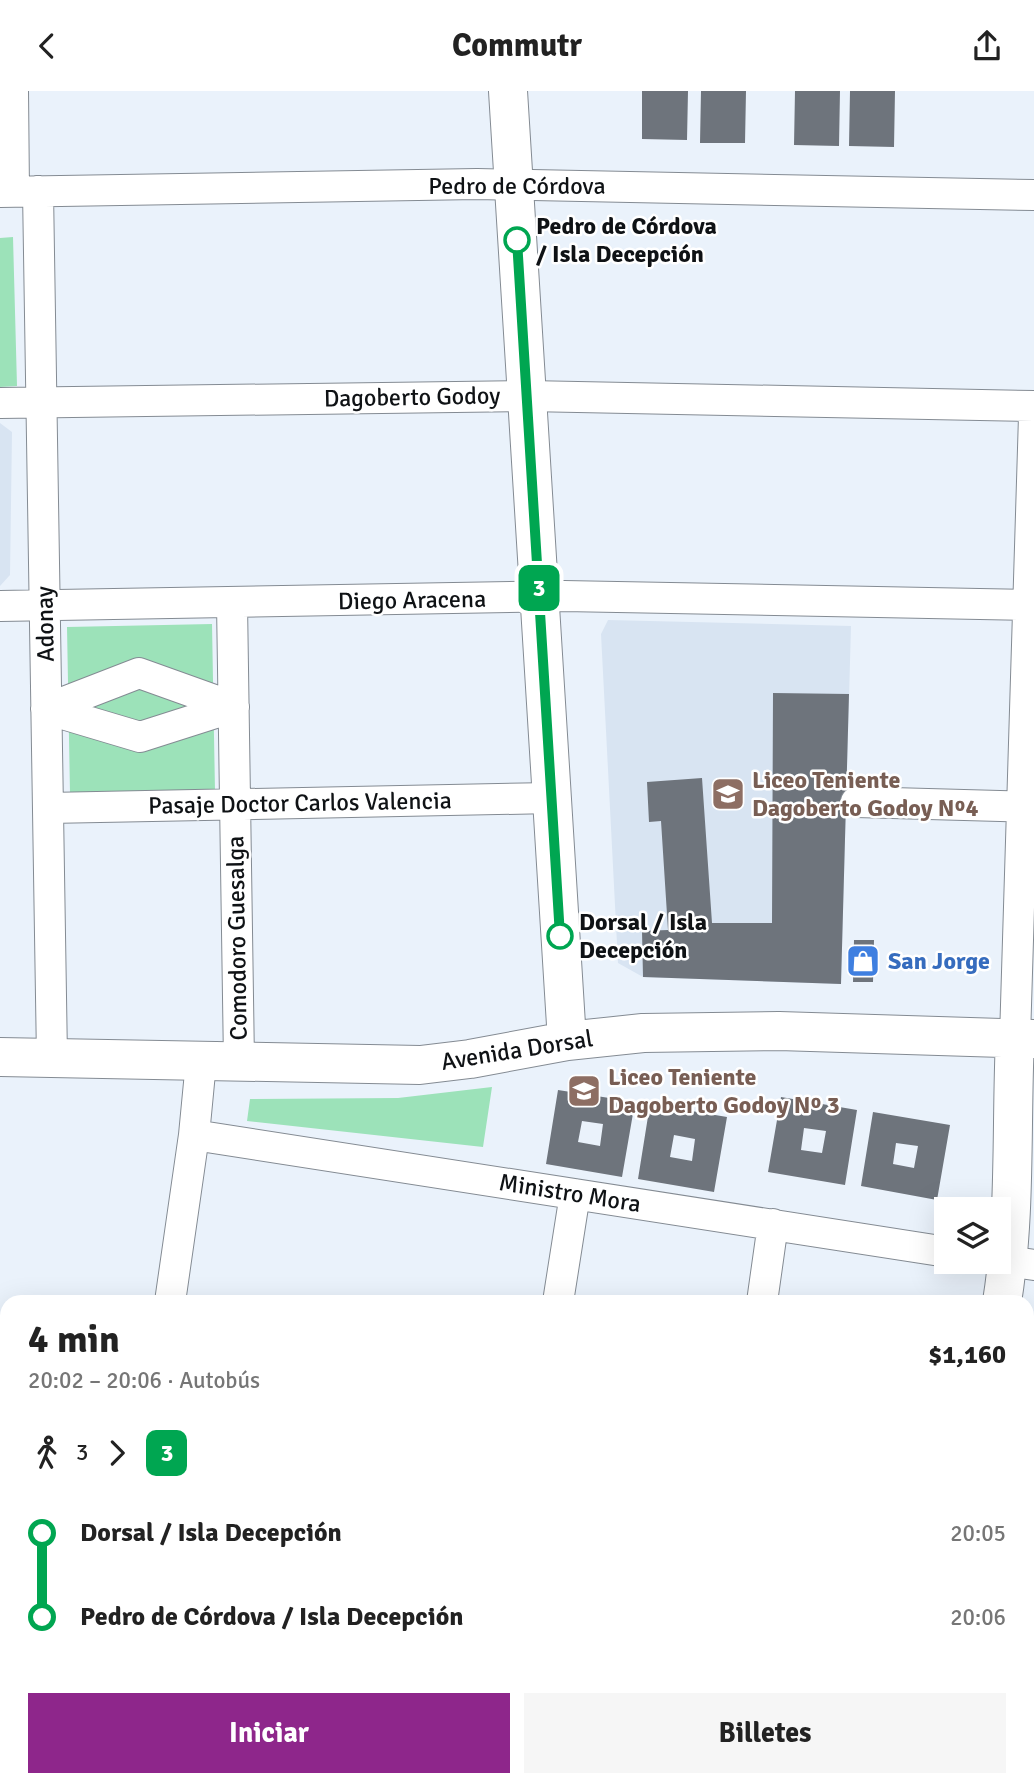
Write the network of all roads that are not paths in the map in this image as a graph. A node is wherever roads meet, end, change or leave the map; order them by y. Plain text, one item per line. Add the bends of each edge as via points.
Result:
1 (13, 91) edge
2 (508, 91) edge
3 (514, 185) junction
4 (17, 191) edge
5 (1034, 195) edge
6 (527, 396) junction
7 (0, 403) edge
8 (41, 403) junction
9 (1034, 405) edge
10 (1034, 416) edge
11 (540, 597) junction
12 (232, 603) junction
13 (44, 605) junction
14 (1032, 605) edge
15 (0, 606) edge
16 (234, 707) junction
17 (46, 709) junction
18 (552, 798) junction
19 (856, 802) dead end
20 (235, 805) junction
21 (1028, 806) edge
22 (48, 808) junction
23 (1024, 1038) edge
24 (567, 1041) junction
25 (0, 1057) edge
26 (52, 1058) junction
27 (201, 1062) junction
28 (239, 1062) junction
29 (194, 1135) junction
30 (575, 1194) junction
31 (773, 1224) junction
32 (934, 1250) edge
33 (1014, 1262) edge
34 (171, 1295) edge
35 (559, 1295) edge
36 (763, 1295) edge
37 (1004, 1295) edge

1 - 4 street, Adonay
2 - 3 street
3 - 4 street, Pedro de Córdova
3 - 5 street, Pedro de Córdova
3 - 6 street
4 - 8 street, Adonay
6 - 8 street, Dagoberto Godoy
6 - 9 street, Dagoberto Godoy
6 - 11 street
7 - 8 street, Dagoberto Godoy
8 - 13 street, Adonay
10 - 14 street
11 - 12 street, Diego Aracena
11 - 14 street, Diego Aracena
11 - 18 street
12 - 13 street, Diego Aracena
12 - 16 street, Comodoro Guesalga
13 - 15 street, Diego Aracena
13 - 17 street, Adonay
14 - 21 street
16 - 17 street via 140,737
16 - 17 street via 139,673
16 - 20 street, Comodoro Guesalga
17 - 22 street, Adonay
18 - 20 street, Pasaje Doctor Carlos Valencia
18 - 24 street
19 - 21 street
20 - 22 street, Pasaje Doctor Carlos Valencia
20 - 28 street, Comodoro Guesalga
21 - 23 street
22 - 26 street, Adonay
23 - 24 street, Avenida Dorsal via 779,1031 643,1033
23 - 33 street via 1012,1201
24 - 28 street, Avenida Dorsal via 420,1065
25 - 26 street, Avenida Dorsal
26 - 27 street, Avenida Dorsal
27 - 28 street, Avenida Dorsal
27 - 29 street, Comodoro Guesalga
29 - 30 street, Ministro Mora
29 - 34 street, Comodoro Guesalga
30 - 31 street, Ministro Mora
30 - 35 street
31 - 32 street, Ministro Mora
31 - 36 street
33 - 37 street

